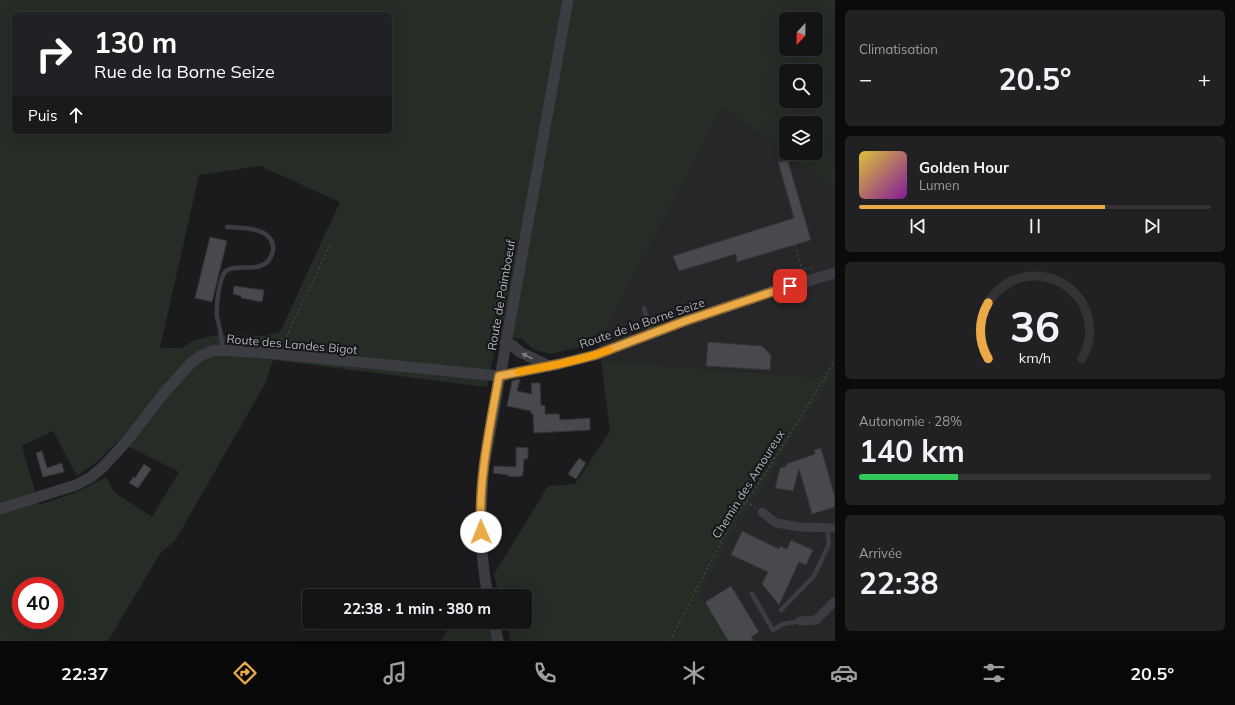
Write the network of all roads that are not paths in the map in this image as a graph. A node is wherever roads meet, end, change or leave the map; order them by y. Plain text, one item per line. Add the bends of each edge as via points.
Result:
1 (568, 0) edge
2 (227, 227) dead end
3 (835, 273) edge
4 (644, 308) dead end
5 (651, 334) junction
6 (505, 343) junction
7 (223, 350) junction
8 (550, 366) junction
9 (499, 376) junction
10 (0, 509) edge
11 (762, 512) road end
12 (831, 528) edge
13 (487, 589) edge
14 (752, 594) dead end
15 (835, 601) edge
16 (781, 610) dead end
17 (800, 622) joint
18 (495, 629) edge
19 (498, 641) edge

1 - 6 street, Route de Paimboeuf
2 - 7 lane via 248,228 265,234 273,245 273,252 265,264 258,267 231,268 222,279 217,318
3 - 5 street, Route de la Borne Seize
4 - 5 lane
5 - 8 street, Route de la Borne Seize via 595,355
8 -> 6 street
6 - 9 street, Route de Paimboeuf
7 - 9 street, Route des Landes Bigot
7 - 10 street, Route des Landes Bigot via 212,351 191,363 126,442 91,477 76,485
8 - 9 street, Route de la Borne Seize
9 - 13 street, Route de Paimboeuf via 481,492 480,518
11 - 12 street via 776,523 800,528
12 - 16 lane via 829,544 814,576
14 - 17 lane via 773,630 784,624
15 - 17 street via 816,620
18 - 19 street

